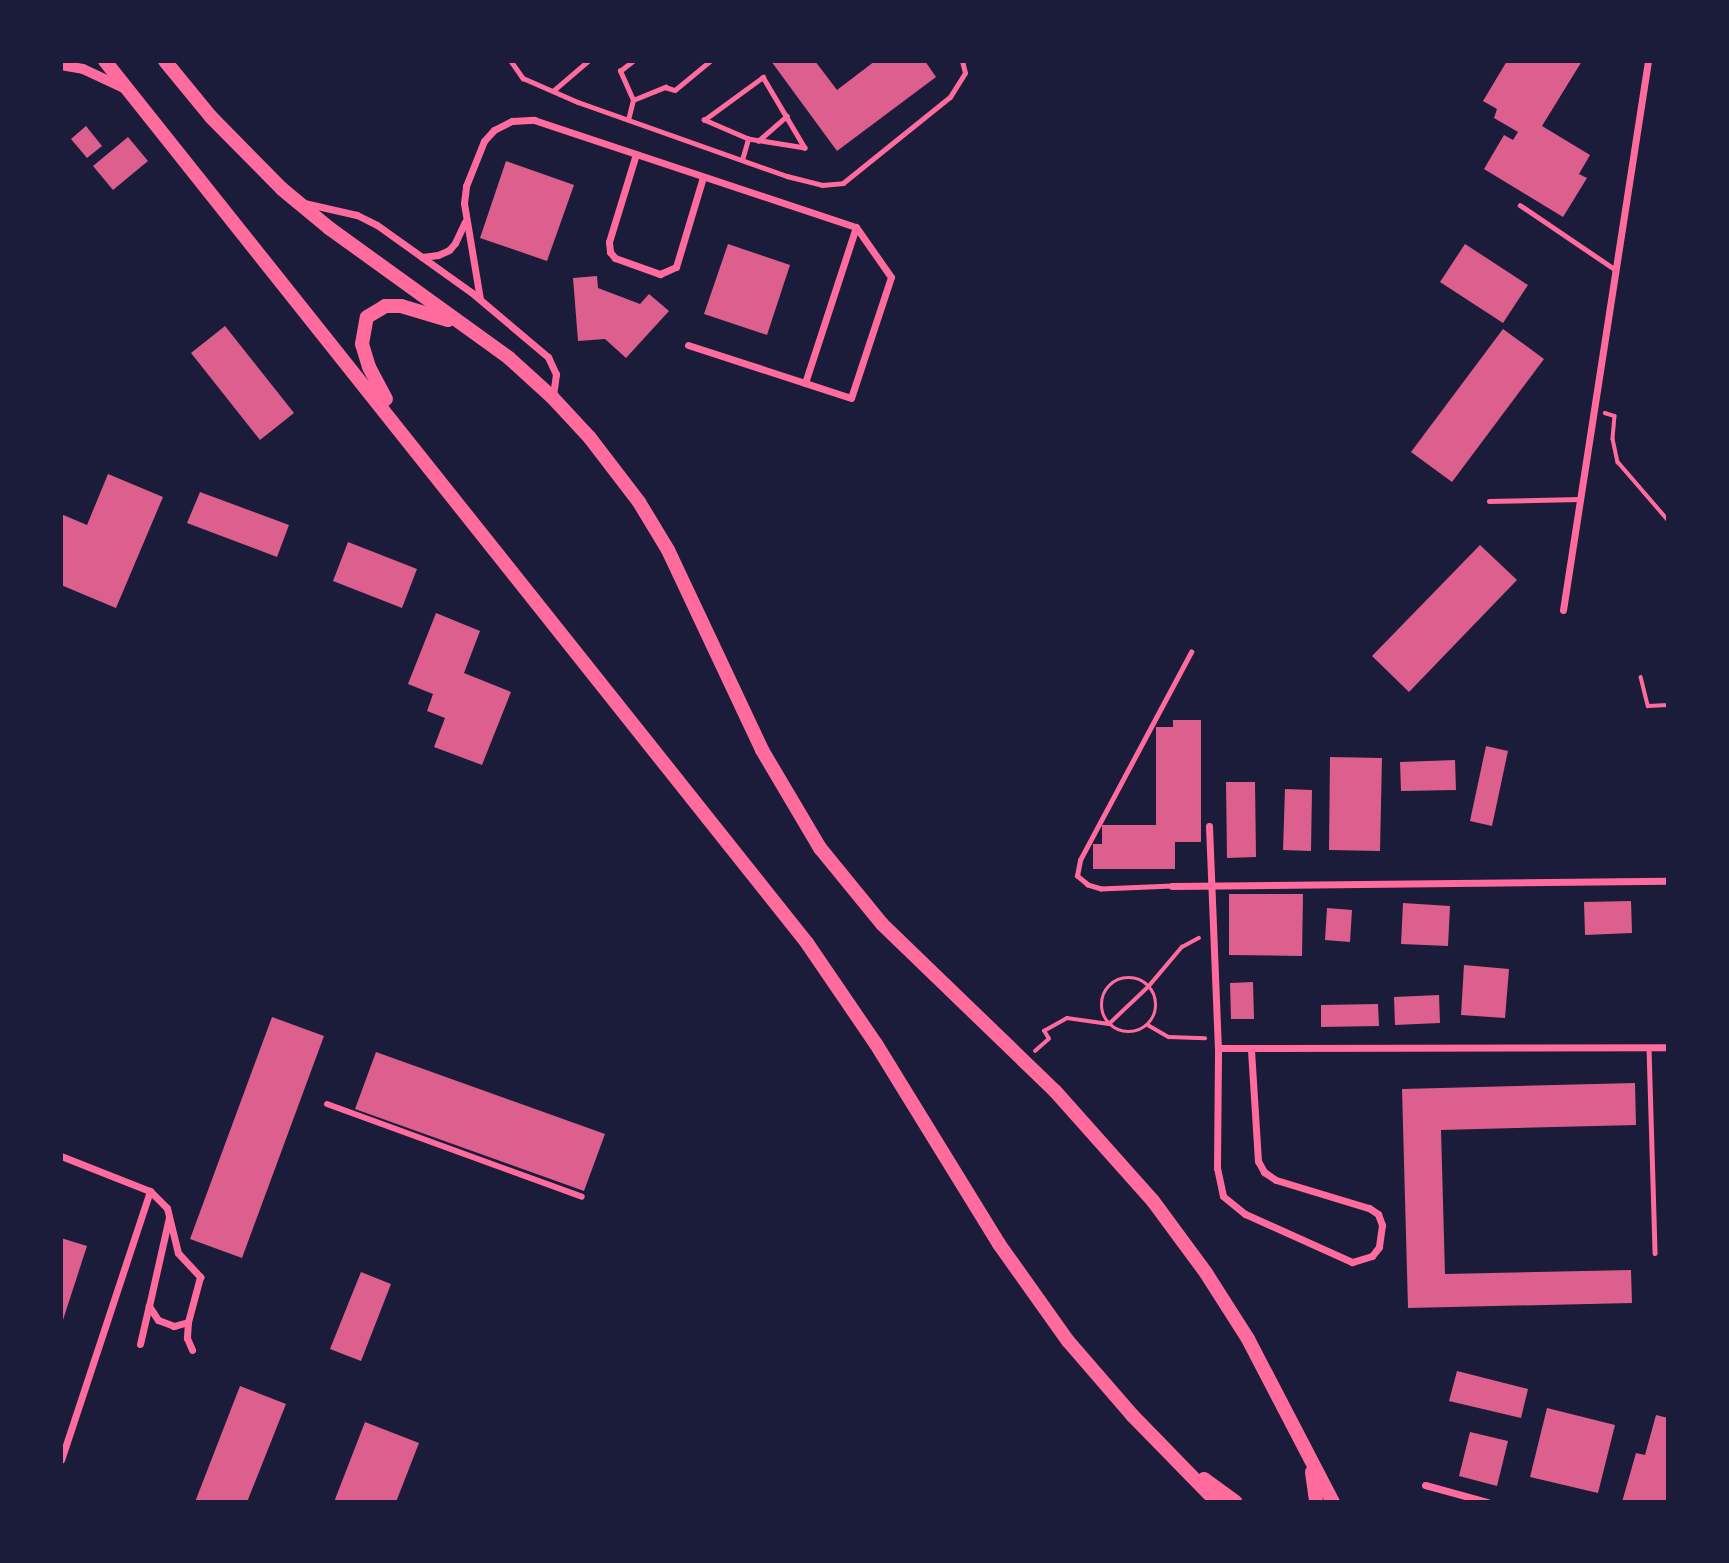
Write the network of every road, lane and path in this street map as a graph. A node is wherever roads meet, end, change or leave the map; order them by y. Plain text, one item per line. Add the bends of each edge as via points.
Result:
1 (105, 61) edge
2 (164, 61) edge
3 (511, 61) edge
4 (588, 61) edge
5 (632, 61) edge
6 (710, 61) edge
7 (962, 61) edge
8 (1648, 61) edge
9 (61, 65) edge
10 (129, 91) junction
11 (553, 91) junction
12 (633, 100) junction
13 (786, 116) junction
14 (628, 120) junction
15 (748, 139) junction
16 (758, 141) junction
17 (636, 155) junction
18 (742, 160) junction
19 (703, 177) junction
20 (296, 201) junction
21 (1520, 205) dead end
22 (466, 218) junction
23 (856, 227) junction
24 (422, 257) junction
25 (1616, 271) junction
26 (480, 299) junction
27 (492, 345) junction
28 (688, 345) dead end
29 (805, 383) junction
30 (552, 397) junction
31 (1595, 411) junction
32 (429, 465) junction
33 (1581, 499) junction
34 (1489, 501) dead end
35 (1668, 520) edge
36 (1563, 610) dead end
37 (1191, 652) dead end
38 (1641, 677) dead end
39 (1668, 705) edge
40 (1209, 826) dead end
41 (1668, 881) edge
42 (1172, 886) joint
43 (1212, 886) junction
44 (1214, 931) junction
45 (1149, 986) junction
46 (1109, 1024) junction
47 (1148, 1025) junction
48 (1218, 1038) junction
49 (1668, 1047) edge
50 (1218, 1048) junction
51 (1650, 1048) junction
52 (1251, 1050) junction
53 (1024, 1060) junction
54 (327, 1104) dead end
55 (61, 1156) edge
56 (150, 1191) junction
57 (582, 1197) dead end
58 (169, 1217) junction
59 (1655, 1253) dead end
60 (149, 1306) junction
61 (188, 1322) junction
62 (140, 1345) dead end
63 (192, 1350) dead end
64 (1278, 1394) junction
65 (1168, 1454) junction
66 (61, 1460) edge
67 (1425, 1485) dead end
68 (1217, 1502) edge
69 (1236, 1502) edge
70 (1316, 1502) edge
71 (1333, 1502) edge
72 (1487, 1502) edge

1 - 10 main road
2 - 20 main road via 211,117
3 - 11 lane via 523,78
4 - 11 lane
5 - 12 lane via 620,71
6 - 12 lane via 675,90 665,87
7 - 18 lane via 965,73 950,97 842,183 798,180
8 - 25 street
9 - 10 street via 83,69
10 - 32 main road
11 - 14 lane
12 - 14 lane
13 - 15 lane via 763,77 704,120
13 - 16 lane
13 - 16 lane via 805,148
14 - 18 lane
15 - 16 lane
15 - 18 lane
17 - 19 street
17 - 19 street via 609,242 615,258 660,274 676,267
17 - 22 street via 534,120 513,121 484,141 466,186
19 - 23 street
20 - 24 street via 357,215
20 - 27 main road
21 - 25 lane
22 - 24 street via 449,250
22 - 26 street
23 - 29 street
23 - 29 street via 891,277 851,398
24 - 26 street
25 - 31 street
26 - 30 street via 553,364 556,385
27 - 30 main road
27 - 32 main road via 413,307 385,306 367,317 362,344 369,367
28 - 29 street
30 - 53 main road via 618,473 648,516 771,766 820,848 895,937
31 - 33 street
31 - 35 path via 1615,416 1618,462
32 - 65 main road via 807,943 1043,1308 1092,1372
33 - 34 lane
33 - 36 street
37 - 42 lane via 1080,860 1077,876 1101,888
38 - 39 path via 1648,706
40 - 43 street
41 - 43 street
42 - 43 street
43 - 44 street
44 - 45 path via 1182,947
44 - 48 street
45 - 46 path
45 - 46 path via 1132,978 1113,982 1102,998
45 - 47 path via 1156,1010
46 - 47 path via 1133,1032
46 - 53 path via 1067,1018 1044,1031 1049,1039
47 - 48 path via 1169,1037
48 - 50 street
49 - 51 street
50 - 52 street
50 - 52 street via 1217,1168 1223,1196 1245,1213 1342,1260 1363,1261 1372,1256 1382,1237 1378,1214 1276,1180 1259,1166
51 - 52 street
51 - 59 lane
53 - 64 main road via 1104,1142 1161,1211 1222,1298
54 - 57 street
55 - 56 street
56 - 58 street via 165,1204
56 - 66 street
58 - 60 street
58 - 61 street via 178,1253 200,1277
60 - 61 street via 162,1323
60 - 62 street
61 - 63 street
64 - 70 main road via 1314,1478
64 - 71 main road
65 - 68 main road
65 - 69 main road
67 - 72 street

